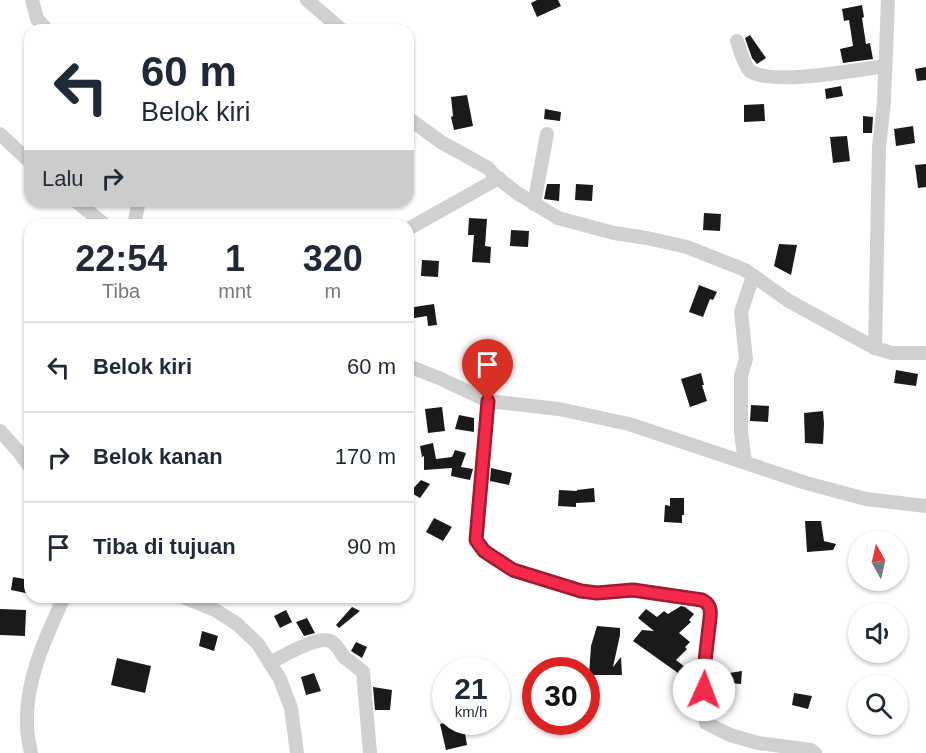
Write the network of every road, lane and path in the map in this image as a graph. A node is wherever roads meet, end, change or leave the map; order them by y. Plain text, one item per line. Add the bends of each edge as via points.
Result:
1 (32, 0) edge
2 (307, 0) edge
3 (888, 0) edge
4 (42, 24) edge
5 (335, 24) edge
6 (737, 41) dead end
7 (884, 66) junction
8 (414, 122) edge
9 (0, 127) edge
10 (547, 134) dead end
11 (5, 139) edge
12 (24, 156) edge
13 (499, 178) junction
14 (534, 204) junction
15 (83, 207) edge
16 (98, 219) edge
17 (414, 226) edge
18 (753, 276) junction
19 (875, 348) junction
20 (926, 353) edge
21 (414, 368) edge
22 (488, 401) junction
23 (0, 431) edge
24 (24, 459) edge
25 (745, 462) junction
26 (926, 506) edge
27 (61, 603) edge
28 (198, 603) edge
29 (270, 663) junction
30 (31, 753) edge
31 (297, 753) edge
32 (370, 753) edge
33 (815, 753) edge

1 - 4 street
2 - 5 street
3 - 7 street
6 - 7 street via 748,69 761,76 811,77
7 - 19 street
8 - 13 street
9 - 11 street
10 - 14 street
11 - 12 street
13 - 14 street
13 - 17 street
14 - 18 street via 573,223 687,246
15 - 16 street
18 - 19 street via 789,301
18 - 25 street via 741,312 746,359 741,376
19 - 20 street via 892,353
21 - 22 street
22 - 25 street via 559,409 629,424
22 - 33 street via 476,540 484,551 513,570 581,591 633,590 707,603 710,618 703,678 706,723 758,743
23 - 24 street
25 - 26 street via 866,499
27 - 30 street via 42,648 29,695 27,725
28 - 29 street via 237,624 258,644
29 - 31 street via 291,708
29 - 32 street via 321,640 336,645 363,672

